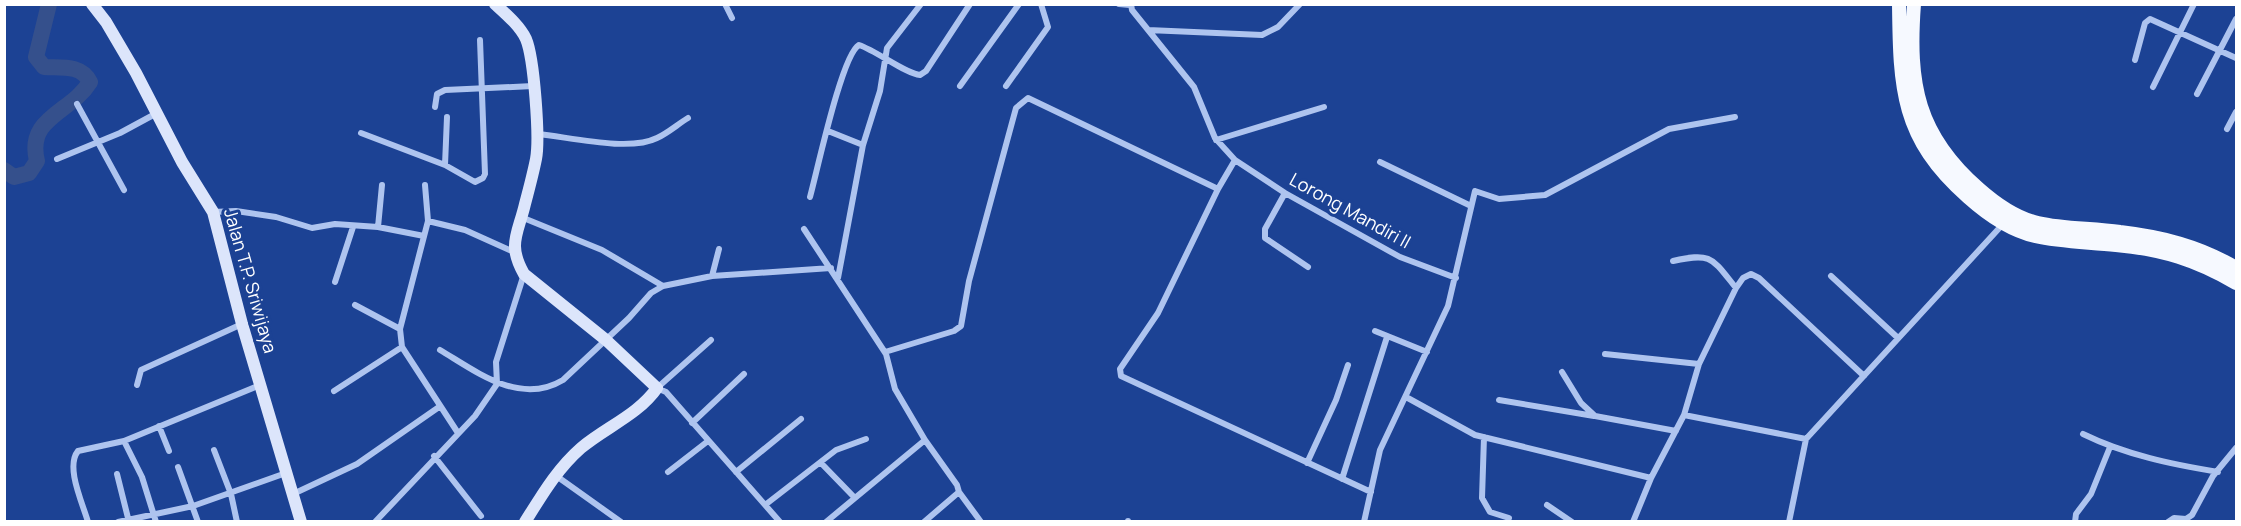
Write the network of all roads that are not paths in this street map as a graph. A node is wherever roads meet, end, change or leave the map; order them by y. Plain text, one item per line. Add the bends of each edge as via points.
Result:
1 (92, 4) edge
2 (495, 4) edge
3 (725, 4) edge
4 (921, 4) edge
5 (970, 4) edge
6 (1019, 4) edge
7 (1041, 4) edge
8 (1119, 4) edge
9 (1300, 4) edge
10 (1899, 4) edge
11 (1914, 4) edge
12 (2194, 4) edge
13 (1131, 5) edge
14 (732, 18) dead end
15 (2236, 19) edge
16 (1148, 30) junction
17 (2179, 32) junction
18 (480, 40) dead end
19 (2220, 50) junction
20 (885, 56) junction
21 (2236, 58) edge
22 (2135, 60) dead end
23 (533, 86) junction
24 (960, 86) dead end
25 (1006, 87) dead end
26 (2153, 87) dead end
27 (483, 88) junction
28 (2197, 94) dead end
29 (76, 104) dead end
30 (435, 107) dead end
31 (1324, 107) dead end
32 (2236, 112) edge
33 (158, 113) junction
34 (447, 117) dead end
35 (1735, 117) dead end
36 (688, 118) dead end
37 (2228, 129) dead end
38 (828, 131) junction
39 (361, 133) dead end
40 (537, 134) junction
41 (1216, 140) junction
42 (95, 142) junction
43 (863, 145) junction
44 (57, 159) dead end
45 (1235, 160) junction
46 (1380, 162) dead end
47 (445, 165) junction
48 (382, 185) dead end
49 (425, 185) dead end
50 (1218, 189) junction
51 (124, 190) dead end
52 (1284, 193) junction
53 (810, 197) dead end
54 (1471, 206) junction
55 (213, 212) junction
56 (521, 217) junction
57 (428, 221) junction
58 (2003, 224) junction
59 (353, 227) junction
60 (378, 227) junction
61 (804, 229) dead end
62 (424, 236) junction
63 (719, 249) dead end
64 (514, 252) junction
65 (1673, 261) dead end
66 (1308, 267) dead end
67 (831, 268) junction
68 (2236, 268) edge
69 (524, 274) junction
70 (712, 276) junction
71 (1831, 276) dead end
72 (838, 278) junction
73 (1456, 278) junction
74 (335, 282) dead end
75 (2236, 283) edge
76 (663, 286) junction
77 (1736, 288) junction
78 (355, 305) dead end
79 (242, 324) junction
80 (400, 329) junction
81 (1374, 331) dead end
82 (1387, 337) junction
83 (1898, 338) junction
84 (606, 340) junction
85 (711, 340) dead end
86 (402, 347) junction
87 (440, 350) dead end
88 (885, 352) junction
89 (1427, 352) junction
90 (1605, 354) dead end
91 (1699, 364) junction
92 (1348, 365) dead end
93 (1562, 372) dead end
94 (744, 374) dead end
95 (1864, 376) junction
96 (497, 384) junction
97 (137, 385) dead end
98 (260, 385) junction
99 (657, 388) junction
100 (334, 390) dead end
101 (1406, 397) junction
102 (1499, 400) dead end
103 (439, 407) junction
104 (1684, 415) junction
105 (1595, 416) junction
106 (801, 419) dead end
107 (693, 423) junction
108 (159, 426) junction
109 (1676, 430) junction
110 (458, 433) junction
111 (2083, 434) dead end
112 (1484, 437) junction
113 (866, 438) dead end
114 (1806, 439) junction
115 (925, 440) junction
116 (124, 441) junction
117 (708, 441) junction
118 (2110, 447) junction
119 (2236, 448) edge
120 (214, 450) dead end
121 (169, 451) dead end
122 (434, 456) junction
123 (821, 463) junction
124 (1307, 463) junction
125 (178, 467) dead end
126 (668, 472) dead end
127 (736, 472) junction
128 (2218, 472) junction
129 (286, 473) junction
130 (117, 474) dead end
131 (554, 474) junction
132 (1342, 478) junction
133 (1651, 478) junction
134 (959, 492) junction
135 (1371, 492) junction
136 (231, 494) junction
137 (292, 494) junction
138 (854, 497) junction
139 (765, 505) junction
140 (1547, 505) dead end
141 (194, 506) junction
142 (481, 516) dead end
143 (155, 518) edge
144 (1509, 518) dead end
145 (129, 521) edge
146 (778, 521) edge
147 (88, 522) edge
148 (118, 522) edge
149 (198, 522) edge
150 (237, 522) edge
151 (301, 522) edge
152 (375, 522) edge
153 (525, 522) edge
154 (621, 522) edge
155 (826, 522) edge
156 (924, 522) edge
157 (981, 522) edge
158 (1364, 522) edge
159 (1572, 522) edge
160 (1633, 522) edge
161 (1789, 522) edge
162 (2075, 522) edge
163 (2168, 522) edge

1 - 33 street, Jalan T.P. Sriwijaya
2 - 23 street via 525,37 531,55
3 - 14 street
4 - 20 street
5 - 20 street via 920,75
6 - 24 street
7 - 25 street via 1048,27
8 - 13 street
9 - 16 street via 1273,32 1262,35
10 - 58 main road via 1900,73 1919,141 1951,182
11 - 68 main road via 1913,72 1919,104 1931,135 1945,155 1984,194 2009,213 2037,223 2173,241 2210,252
12 - 17 street
13 - 16 street
15 - 19 street
16 - 41 street via 1197,92
17 - 19 street
17 - 22 street via 2150,19 2145,23
17 - 26 street
18 - 27 street
19 - 21 street
19 - 28 street
20 - 38 street via 860,45 851,52
20 - 43 street via 880,92
23 - 27 street
23 - 40 street
27 - 30 street via 440,91
27 - 47 street via 483,178 475,182
29 - 42 street
31 - 41 street
32 - 37 street
33 - 42 street
33 - 55 street, Jalan T.P. Sriwijaya
34 - 47 street
35 - 54 street via 1669,129 1545,195 1499,199 1474,191
36 - 40 street via 656,139 640,143
38 - 43 street
38 - 53 street
39 - 47 street
40 - 56 street via 537,155
41 - 45 street, Lorong Mandiri II
42 - 44 street
42 - 51 street
43 - 72 street
45 - 50 street
45 - 52 street, Lorong Mandiri II
46 - 54 street
48 - 60 street
49 - 57 street
50 - 88 street via 1028,98 1022,100 1016,108 978,247 961,326
50 - 124 street via 1158,313 1120,373
52 - 66 street via 1264,238
52 - 73 street, Lorong Mandiri II via 1400,257
54 - 73 street
55 - 59 street via 276,217 312,228 335,224
55 - 79 street, Jalan T.P. Sriwijaya
56 - 64 street via 514,234
56 - 76 street via 602,250
57 - 62 street
57 - 64 street via 465,230
58 - 75 main road via 2034,236 2170,254 2204,265
58 - 83 street
59 - 60 street
59 - 74 street
60 - 62 street
61 - 67 street
62 - 80 street
63 - 70 street
64 - 69 street
65 - 77 street via 1697,255 1706,257 1717,264
67 - 70 street
67 - 72 street
69 - 84 street
69 - 96 street via 496,362
70 - 76 street
71 - 83 street
72 - 88 street
73 - 89 street
76 - 84 street via 651,293
77 - 91 street
77 - 95 street via 1751,274 1759,278
78 - 80 street
79 - 97 street via 141,370
79 - 98 street, Jalan T.P. Sriwijaya
80 - 86 street
81 - 82 street
82 - 89 street
82 - 132 street
83 - 95 street
84 - 96 street via 553,387 538,391
84 - 99 street
85 - 99 street
86 - 100 street
86 - 103 street
87 - 96 street
88 - 115 street via 893,385
89 - 101 street
90 - 91 street
91 - 104 street
92 - 124 street
93 - 105 street via 1581,403
94 - 107 street
95 - 114 street
96 - 110 street
98 - 108 street
98 - 129 street, Jalan T.P. Sriwijaya
99 - 107 street via 666,392
99 - 131 street
101 - 112 street
101 - 135 street via 1380,450
102 - 105 street
103 - 110 street
103 - 137 street via 357,464
104 - 109 street
104 - 114 street
105 - 109 street
106 - 127 street
107 - 117 street
108 - 116 street
108 - 121 street
109 - 133 street
110 - 122 street
111 - 118 street
112 - 133 street
112 - 144 street via 1482,498 1490,512
113 - 123 street via 836,450
114 - 161 street
115 - 134 street
115 - 138 street
116 - 143 street via 142,477
116 - 147 street via 78,451 74,456
117 - 126 street
117 - 127 street
118 - 128 street via 2156,461
118 - 162 street
119 - 128 street
120 - 136 street
122 - 142 street
122 - 152 street
123 - 138 street
123 - 139 street
124 - 132 street
125 - 141 street
127 - 139 street
128 - 163 street via 2192,515
129 - 136 street
129 - 137 street, Jalan T.P. Sriwijaya
130 - 145 street
131 - 153 street
131 - 154 street
132 - 135 street
133 - 160 street
134 - 156 street
134 - 157 street
135 - 158 street
136 - 141 street
136 - 150 street
137 - 151 street, Jalan T.P. Sriwijaya
138 - 155 street
139 - 146 street
140 - 159 street
141 - 143 street
141 - 149 street
143 - 145 street
145 - 148 street

